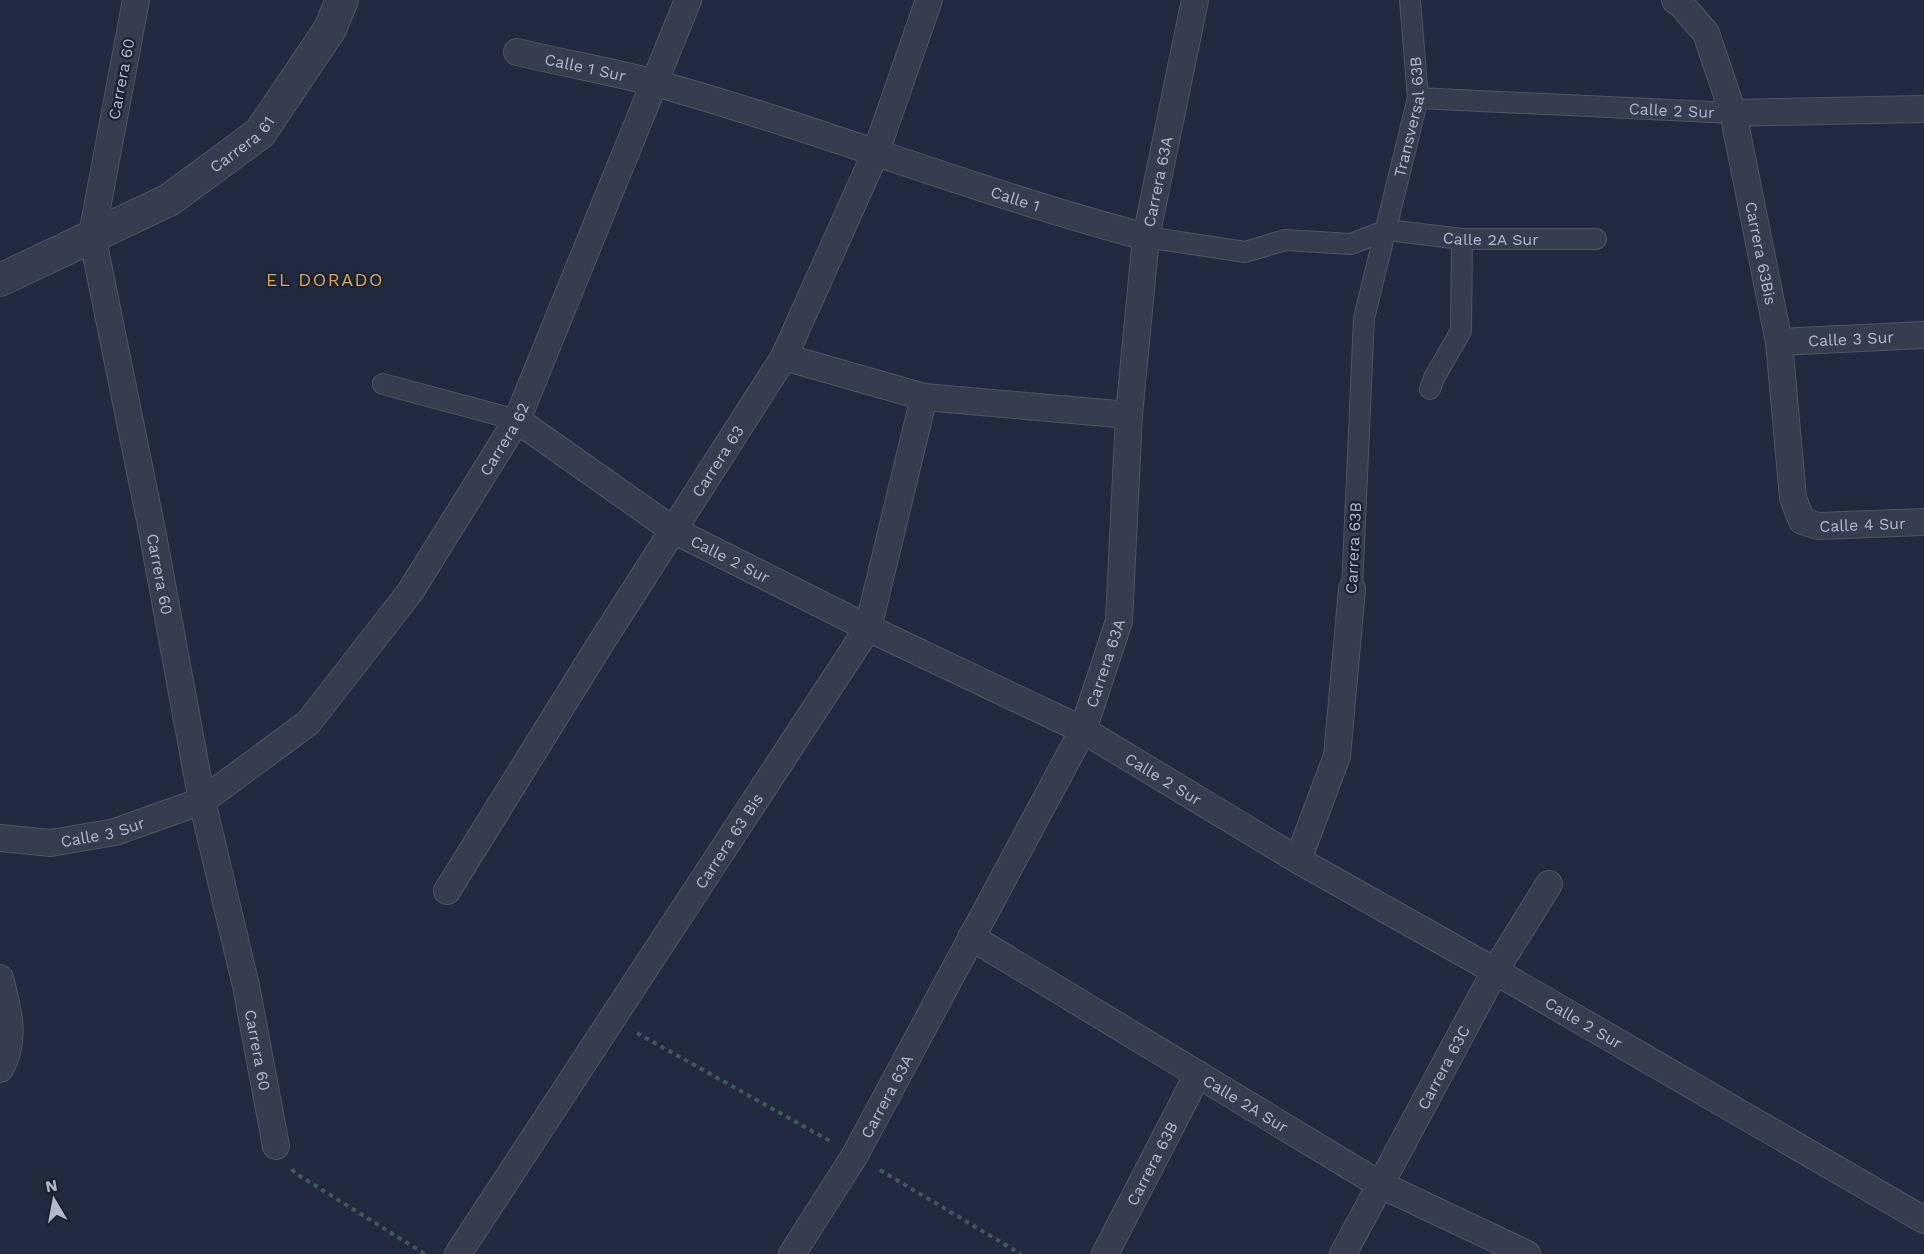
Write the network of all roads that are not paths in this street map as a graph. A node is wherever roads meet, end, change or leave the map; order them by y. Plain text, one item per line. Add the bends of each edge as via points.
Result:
1 (136, 0) edge
2 (342, 0) edge
3 (688, 0) edge
4 (929, 0) edge
5 (1195, 0) edge
6 (1410, 0) edge
7 (1675, 0) edge
8 (517, 52) dead end
9 (653, 83) junction
10 (1418, 98) junction
11 (1924, 110) edge
12 (1733, 112) junction
13 (876, 152) junction
14 (1387, 231) junction
15 (92, 235) junction
16 (1146, 237) junction
17 (1462, 239) junction
18 (1596, 239) dead end
19 (0, 280) edge
20 (1924, 335) edge
21 (1779, 342) junction
22 (784, 357) junction
23 (383, 384) dead end
24 (1430, 389) dead end
25 (924, 397) junction
26 (1129, 415) junction
27 (517, 420) junction
28 (1802, 521) joint
29 (1924, 522) edge
30 (673, 530) junction
31 (1352, 589) joint
32 (868, 628) junction
33 (1083, 730) junction
34 (202, 801) junction
35 (0, 838) edge
36 (1298, 860) junction
37 (1549, 884) dead end
38 (447, 891) dead end
39 (971, 937) junction
40 (1495, 971) junction
41 (0, 978) edge
42 (0, 1070) edge
43 (1198, 1074) junction
44 (276, 1146) road end
45 (1380, 1184) junction
46 (1924, 1220) edge
47 (458, 1254) edge
48 (792, 1254) edge
49 (1106, 1254) edge
50 (1343, 1254) edge
51 (1527, 1254) edge

1 - 15 street, Carrera 60
2 - 15 street, Carrera 61 via 330,29 260,133 169,200
3 - 9 street, Carrera 62
4 - 13 street, Carrera 63
5 - 16 street, Carrera 63A
6 - 10 street, Transversal 63B
7 - 12 street, Carrera 63Bis via 1706,33
8 - 9 street, Calle 1 Sur
9 - 13 street, Calle 1
9 - 27 street, Carrera 62
10 - 12 street, Calle 2 Sur
10 - 14 street, Transversal 63B
11 - 12 street, Calle 2 Sur
12 - 21 street, Carrera 63Bis
13 - 16 street, Calle 1
13 - 22 street, Carrera 63
14 - 16 street, Calle 1 via 1351,244 1285,240 1245,252
14 - 17 street, Calle 2A Sur
14 - 31 street, Carrera 63B via 1364,318
15 - 19 street, Carrera 61
15 - 34 street, Carrera 60
16 - 26 street, Carrera 63A
17 - 18 street, Calle 2A Sur
17 - 24 street via 1461,331
20 - 21 street, Calle 3 Sur
21 - 28 street, Carrera 63Bis via 1793,498
22 - 25 street
22 - 30 street, Carrera 63
23 - 27 street, Calle 2 Sur
25 - 26 street
25 - 32 street, Carrera 63 Bis
26 - 33 street, Carrera 63A via 1119,621
27 - 30 street, Calle 2 Sur
27 - 34 street, Carrera 62 via 410,592 308,723
28 - 29 street, Calle 4 Sur via 1818,526
30 - 32 street, Calle 2 Sur
30 - 38 street, Carrera 63
31 - 36 street, Carrera 63B via 1337,756
32 - 33 street, Calle 2 Sur
32 - 47 street, Carrera 63 Bis
33 - 36 street, Calle 2 Sur
33 - 39 street, Carrera 63A
34 - 35 street, Calle 3 Sur via 115,832 51,843
34 - 44 street, Carrera 60 via 246,986
36 - 40 street, Calle 2 Sur
37 - 40 street, Carrera 63C
39 - 43 street, Calle 2A Sur
39 - 48 street, Carrera 63A via 855,1155
40 - 45 street, Carrera 63C
40 - 46 street, Calle 2 Sur
41 - 42 street via 10,1020 6,1058
43 - 45 street, Calle 2A Sur
43 - 49 street, Carrera 63B
45 - 50 street, Carrera 63C
45 - 51 street, Calle 2A Sur

